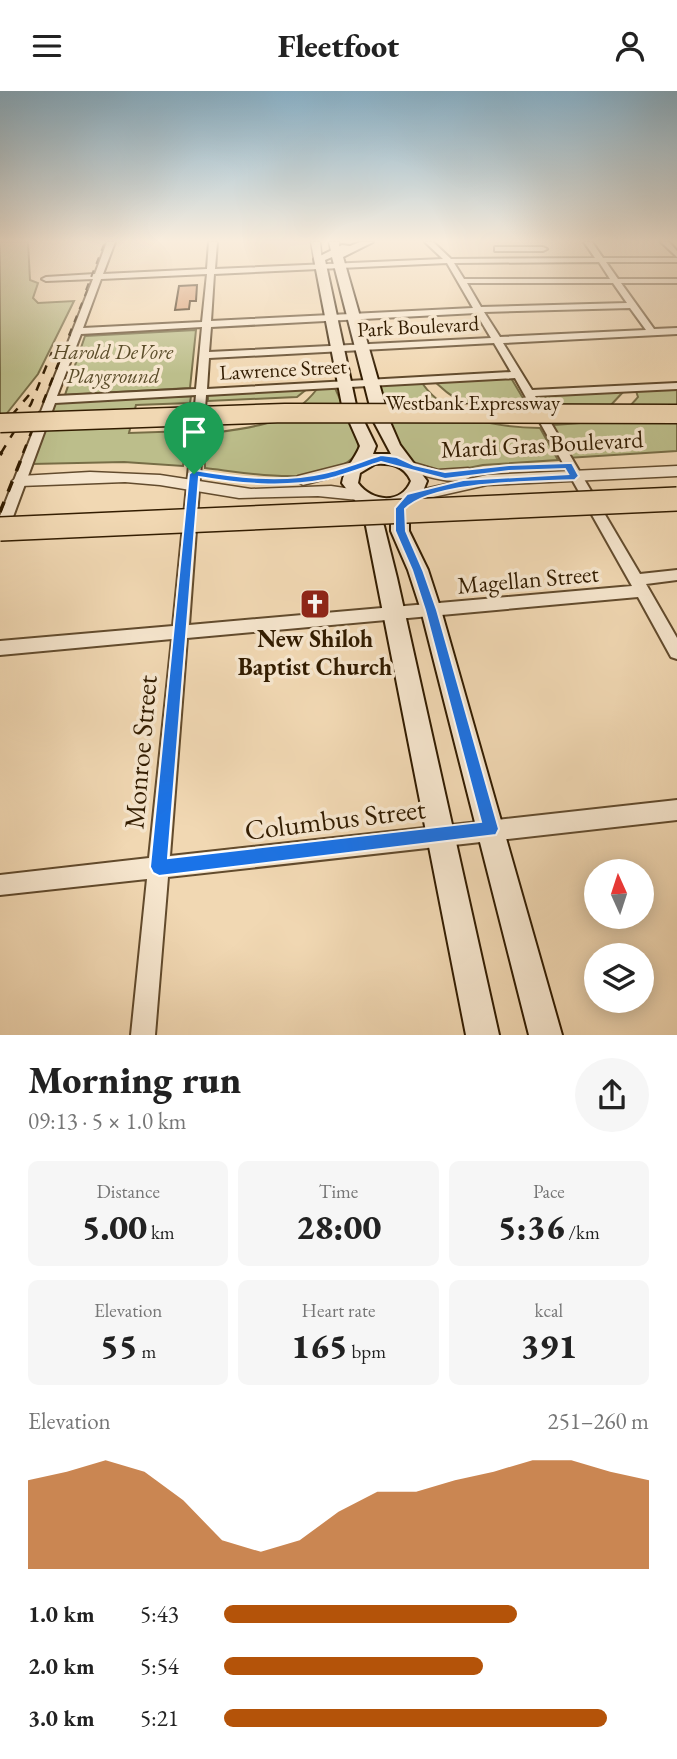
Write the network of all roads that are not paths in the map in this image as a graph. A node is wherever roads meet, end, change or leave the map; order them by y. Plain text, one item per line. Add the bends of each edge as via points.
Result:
1 (95, 286) edge
2 (208, 286) edge
3 (324, 286) edge
4 (344, 286) edge
5 (464, 286) edge
6 (620, 286) edge
7 (633, 305) junction
8 (478, 310) junction
9 (352, 316) junction
10 (330, 317) junction
11 (206, 324) junction
12 (77, 331) junction
13 (651, 331) junction
14 (677, 331) edge
15 (495, 339) junction
16 (361, 347) junction
17 (337, 348) junction
18 (203, 355) junction
19 (518, 375) junction
20 (371, 383) junction
21 (345, 385) junction
22 (677, 386) edge
23 (200, 393) junction
24 (529, 394) junction
25 (50, 400) junction
26 (677, 404) edge
27 (277, 409) junction
28 (0, 412) edge
29 (677, 414) edge
30 (0, 423) edge
31 (677, 459) edge
32 (359, 465) junction
33 (409, 466) junction
34 (571, 471) junction
35 (677, 471) edge
36 (22, 475) junction
37 (193, 480) junction
38 (360, 496) junction
39 (408, 498) junction
40 (677, 499) edge
41 (0, 531) edge
42 (677, 575) edge
43 (639, 585) junction
44 (431, 610) junction
45 (395, 614) junction
46 (178, 631) junction
47 (0, 648) edge
48 (677, 652) edge
49 (677, 810) edge
50 (491, 829) junction
51 (440, 835) junction
52 (159, 867) junction
53 (0, 885) edge
54 (143, 1034) edge
55 (483, 1034) edge
56 (546, 1034) edge

1 - 12 street
2 - 11 street, Monroe Street
3 - 10 main road
4 - 9 main road
5 - 8 street
6 - 7 street
7 - 8 street
7 - 13 street
8 - 9 street
8 - 15 street
9 - 10 street
9 - 16 main road
10 - 11 street
10 - 17 main road
11 - 12 street
11 - 18 street, Monroe Street
12 - 25 street
13 - 14 street, Park Boulevard
13 - 15 street, Park Boulevard
15 - 16 street, Park Boulevard
15 - 19 street
16 - 17 street, Park Boulevard
16 - 20 main road
17 - 18 street, Park Boulevard
17 - 21 main road
18 - 23 street, Monroe Street
19 - 20 street, Lawrence Street
19 - 24 street
20 - 21 street, Lawrence Street
20 - 33 main road via 385,429
21 - 23 street, Lawrence Street
21 - 32 main road via 368,446
22 - 24 street
23 - 25 street, Lawrence Street
23 - 37 street, Monroe Street
24 - 34 street
25 - 36 street
26 - 27 highway, Westbank Expressway via 436,401
27 - 28 highway
27 - 29 highway, bridge
27 - 30 highway, bridge
31 - 34 street, Mardi Gras Boulevard
32 - 33 main road via 386,459
32 - 37 street via 292,481
32 - 38 main road via 349,479
33 - 34 street, Mardi Gras Boulevard via 445,475 509,468
33 - 39 main road via 419,481
34 - 35 street, Mardi Gras Boulevard
34 - 39 street, Mardi Gras Boulevard via 487,481
34 - 43 street
36 - 37 street
36 - 41 street
37 - 38 street via 252,494 332,489
37 - 46 street, Monroe Street
38 - 39 main road via 381,503
38 - 45 main road via 375,526
39 - 44 main road via 400,508 400,531
40 - 41 highway, bridge
42 - 43 street, Magellan Street
43 - 44 street, Magellan Street
43 - 48 street
44 - 45 street, Magellan Street
44 - 50 main road
45 - 46 street, Magellan Street
45 - 51 main road
46 - 47 street, Magellan Street
46 - 52 street, Monroe Street
49 - 50 street, Columbus Street
50 - 51 street, Columbus Street
50 - 56 main road
51 - 52 street, Columbus Street
51 - 55 main road
52 - 53 street, Columbus Street
52 - 54 street, Monroe Street

